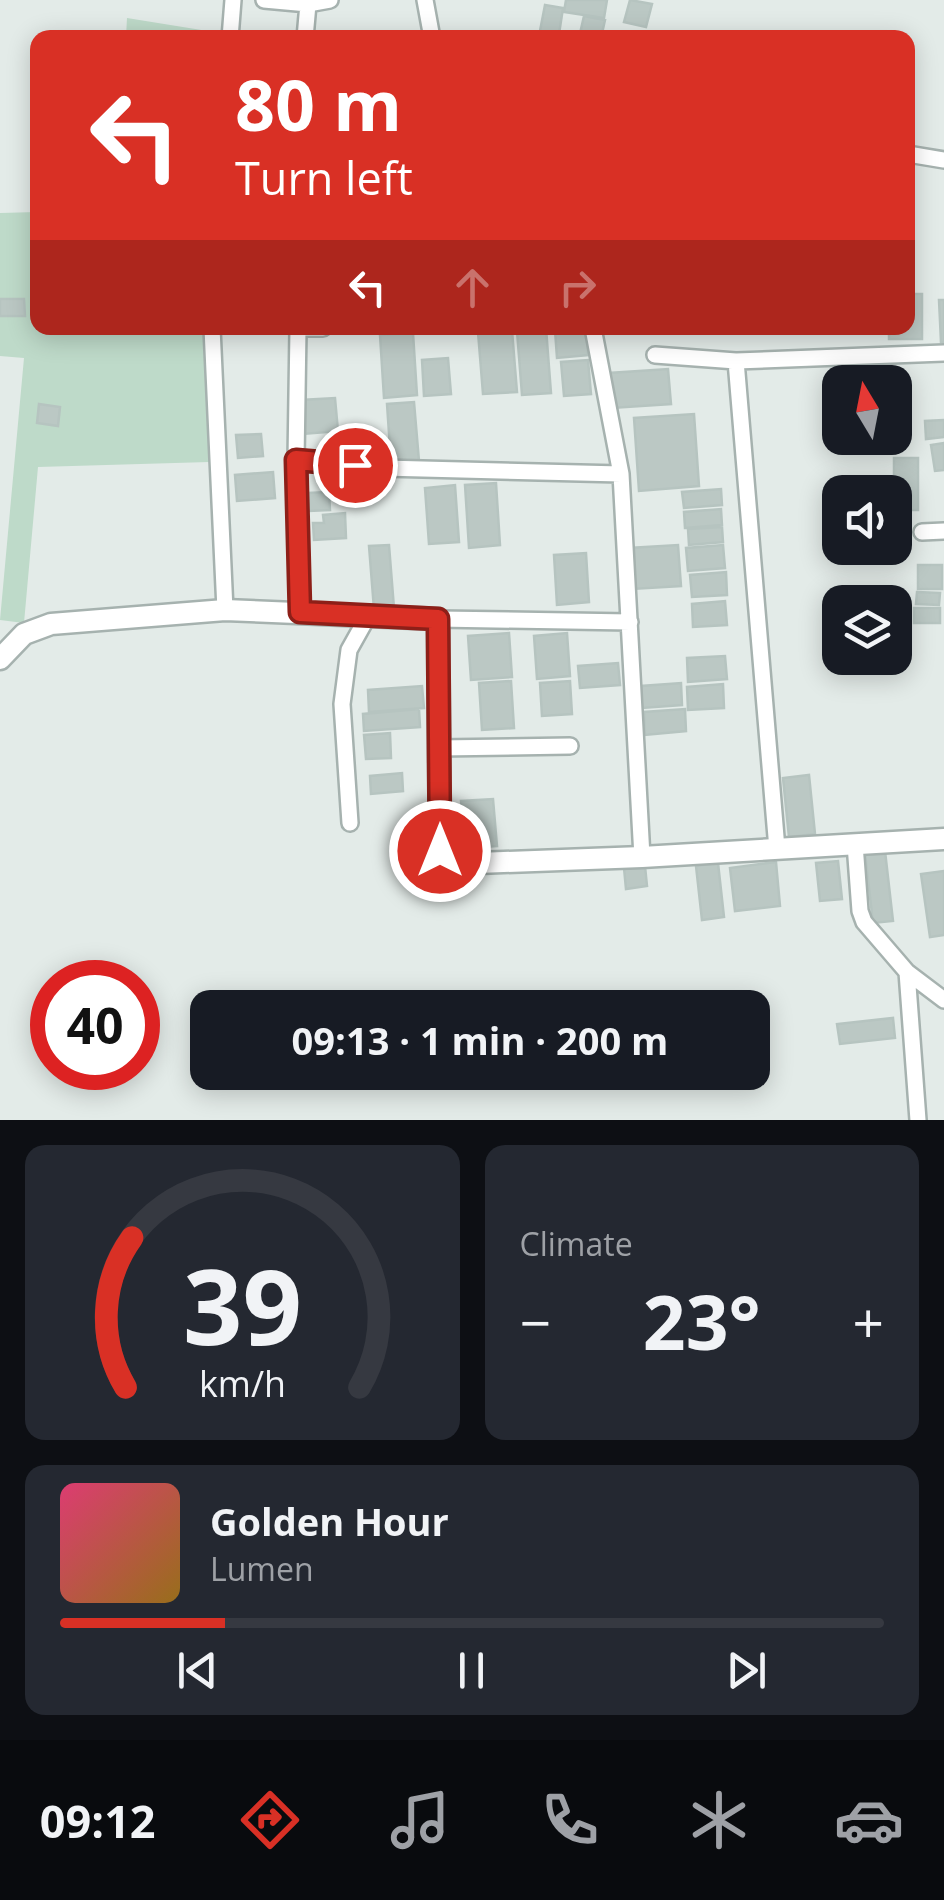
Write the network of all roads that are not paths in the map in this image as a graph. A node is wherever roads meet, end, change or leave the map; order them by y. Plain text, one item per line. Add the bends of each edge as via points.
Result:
1 (233, 0) edge
2 (264, 0) edge
3 (330, 0) edge
4 (425, 0) edge
5 (308, 4) junction
6 (231, 30) edge
7 (306, 30) edge
8 (431, 30) edge
9 (915, 155) edge
10 (944, 160) edge
11 (212, 335) edge
12 (298, 335) edge
13 (594, 335) edge
14 (944, 353) edge
15 (654, 356) dead end
16 (736, 362) junction
17 (296, 460) junction
18 (621, 474) junction
19 (944, 531) edge
20 (922, 532) dead end
21 (225, 610) junction
22 (300, 612) junction
23 (368, 616) junction
24 (438, 619) junction
25 (630, 622) junction
26 (0, 659) edge
27 (570, 746) dead end
28 (440, 748) junction
29 (350, 824) dead end
30 (944, 839) edge
31 (855, 844) junction
32 (777, 849) junction
33 (642, 857) junction
34 (907, 972) junction
35 (944, 1000) edge
36 (918, 1120) edge

1 - 6 street
2 - 5 street
3 - 5 street
4 - 8 street
5 - 7 street
9 - 10 street
11 - 21 street
12 - 17 street
13 - 18 street
14 - 16 street
15 - 16 street
16 - 32 street
17 - 18 street
17 - 22 street
18 - 25 street
19 - 20 street
21 - 22 street
21 - 26 street via 50,624 24,634
22 - 23 street
23 - 24 street
23 - 29 street via 349,650 342,704
24 - 25 street
24 - 28 street
25 - 33 street
27 - 28 street
28 - 33 street via 440,851 452,864
30 - 31 street
31 - 32 street
31 - 34 street via 862,916
32 - 33 street
34 - 35 street
34 - 36 street

